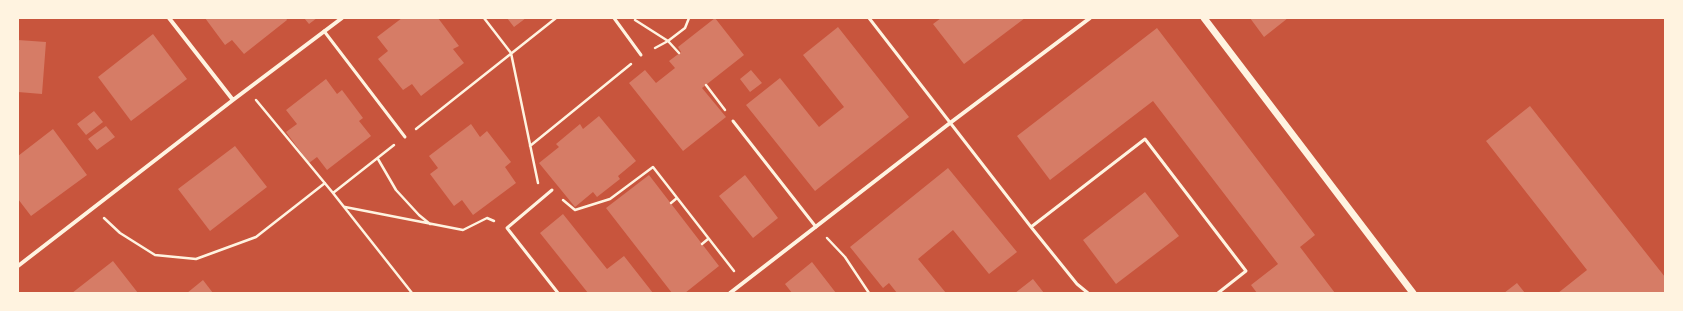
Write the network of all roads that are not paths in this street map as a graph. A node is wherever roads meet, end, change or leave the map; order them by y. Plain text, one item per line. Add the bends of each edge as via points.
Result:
1 (169, 18) edge
2 (342, 18) edge
3 (614, 18) edge
4 (869, 18) edge
5 (1090, 18) edge
6 (1204, 18) edge
7 (324, 31) junction
8 (641, 55) road end
9 (233, 100) junction
10 (733, 121) road end
11 (950, 123) junction
12 (406, 137) road end
13 (552, 190) road end
14 (816, 227) junction
15 (1032, 227) junction
16 (18, 266) edge
17 (558, 293) edge
18 (730, 293) edge
19 (1088, 293) edge
20 (1218, 293) edge
21 (1413, 293) edge

1 - 9 street
2 - 7 street
3 - 8 lane
4 - 11 lane
5 - 11 street
6 - 21 street
7 - 9 street
7 - 12 lane
9 - 16 street
10 - 14 lane
11 - 14 street
11 - 15 lane
13 - 17 lane via 507,228
14 - 18 street
15 - 19 lane
15 - 20 lane via 1145,138 1246,270

